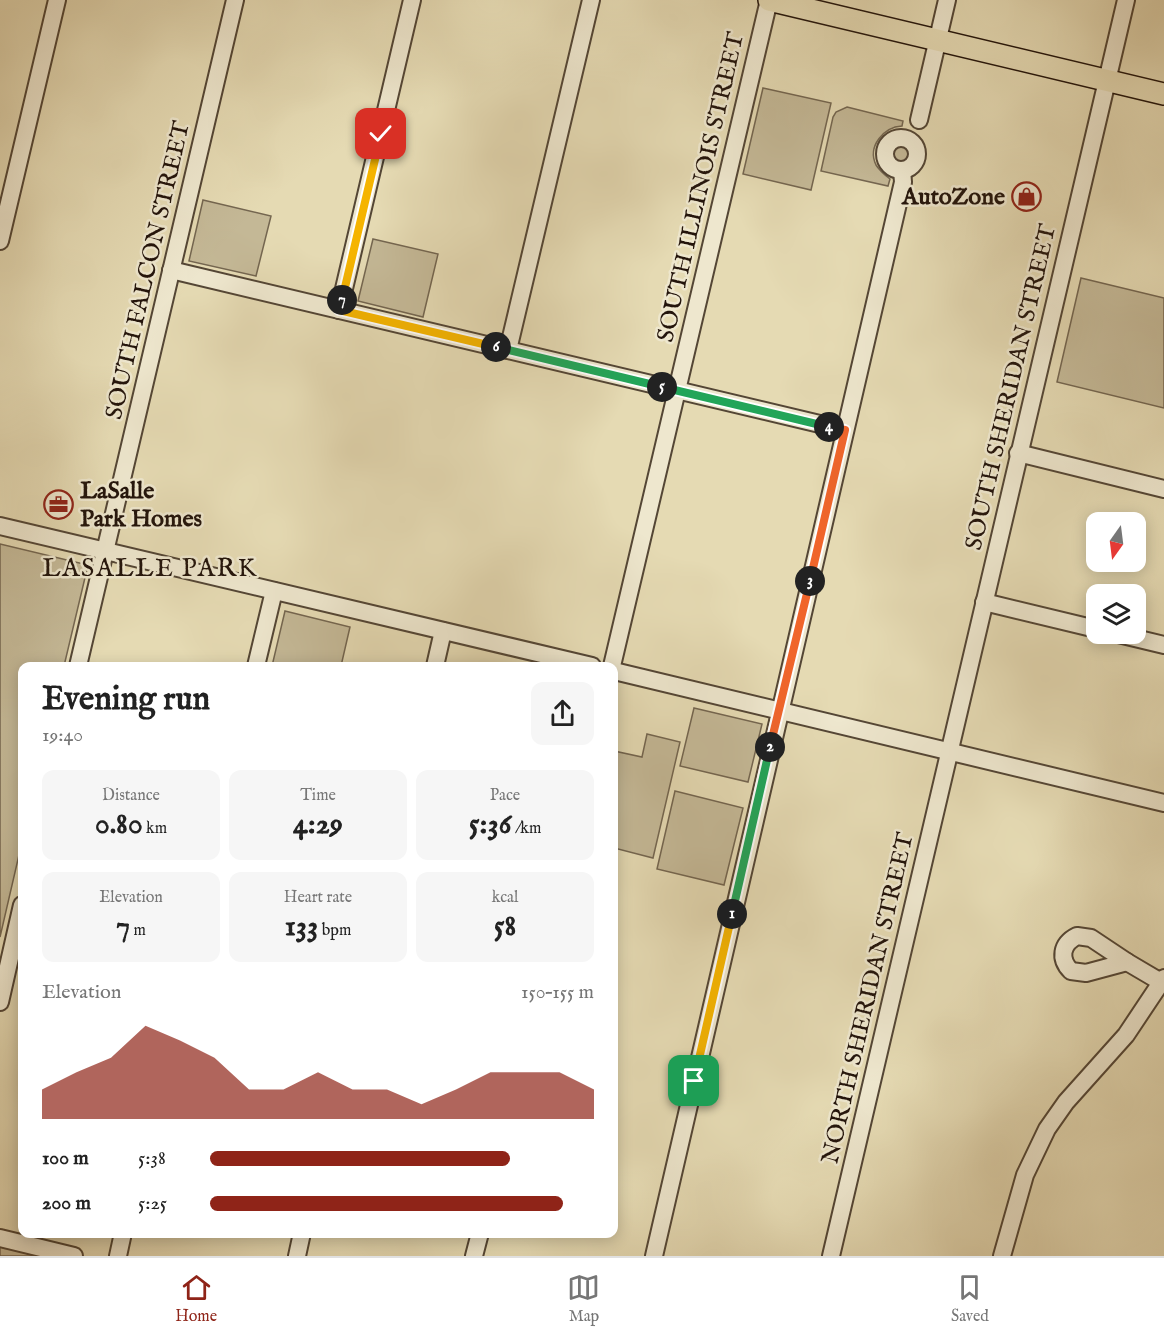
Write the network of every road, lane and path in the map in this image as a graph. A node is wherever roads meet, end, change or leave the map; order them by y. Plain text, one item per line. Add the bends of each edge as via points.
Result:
1 (57, 0) edge
2 (235, 0) edge
3 (412, 0) edge
4 (591, 0) edge
5 (769, 0) edge
6 (947, 0) edge
7 (1126, 0) edge
8 (938, 39) junction
9 (1107, 81) junction
10 (1164, 94) edge
11 (918, 120) dead end
12 (902, 170) dead end
13 (1, 234) edge
14 (171, 270) junction
15 (339, 310) junction
16 (508, 350) junction
17 (676, 390) junction
18 (845, 430) junction
19 (1018, 453) junction
20 (1164, 489) edge
21 (0, 526) edge
22 (105, 551) junction
23 (274, 591) junction
24 (984, 603) junction
25 (1086, 627) edge
26 (443, 630) junction
27 (1146, 641) edge
28 (1164, 645) edge
29 (79, 662) edge
30 (257, 662) edge
31 (436, 662) edge
32 (575, 662) edge
33 (613, 662) edge
34 (618, 672) edge
35 (779, 711) junction
36 (949, 751) junction
37 (1164, 803) edge
38 (18, 923) edge
39 (1126, 962) dead end
40 (1163, 980) edge
41 (0, 1002) edge
42 (0, 1238) edge
43 (122, 1238) edge
44 (301, 1238) edge
45 (479, 1238) edge
46 (74, 1256) edge
47 (118, 1256) edge
48 (297, 1256) edge
49 (474, 1256) edge
50 (654, 1256) edge
51 (831, 1256) edge
52 (1002, 1256) edge

1 - 13 street
2 - 14 street, SOUTH FALCON STREET
3 - 15 street
4 - 16 street
5 - 8 main road
5 - 17 street, SOUTH ILLINOIS STREET
6 - 8 street
7 - 9 street, SOUTH SHERIDAN STREET
8 - 9 main road
8 - 11 street
9 - 10 main road
9 - 19 street, SOUTH SHERIDAN STREET
12 - 18 street via 903,182
14 - 15 street
14 - 22 street, SOUTH FALCON STREET
15 - 16 street
16 - 17 street
17 - 18 street
17 - 33 street, SOUTH ILLINOIS STREET
18 - 35 street
19 - 20 street
19 - 24 street, SOUTH SHERIDAN STREET
21 - 22 street
22 - 23 street
22 - 29 street, SOUTH FALCON STREET
23 - 26 street
23 - 30 street
24 - 25 street
24 - 36 street, SOUTH SHERIDAN STREET
26 - 31 street
26 - 32 street
27 - 28 street
34 - 35 street
35 - 36 street
35 - 50 street
36 - 37 street
36 - 51 street, NORTH SHERIDAN STREET
38 - 41 street
39 - 40 street
40 - 52 street via 1126,1035 1047,1129 1024,1175
42 - 46 street
43 - 47 street
44 - 48 street
45 - 49 street

